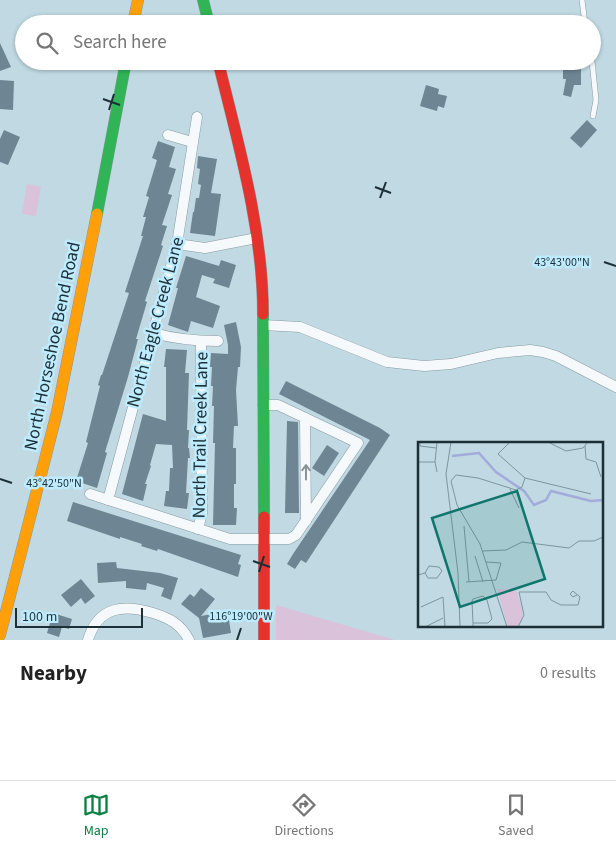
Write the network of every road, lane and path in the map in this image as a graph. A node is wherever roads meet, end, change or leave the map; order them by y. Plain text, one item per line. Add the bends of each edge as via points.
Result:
1 (138, 0) edge
2 (203, 0) edge
3 (582, 0) edge
4 (135, 15) edge
5 (207, 15) edge
6 (584, 15) edge
7 (124, 70) edge
8 (220, 70) edge
9 (593, 70) edge
10 (593, 116) dead end
11 (197, 117) dead end
12 (168, 135) dead end
13 (192, 142) junction
14 (257, 238) junction
15 (177, 244) junction
16 (263, 326) junction
17 (153, 333) junction
18 (218, 340) dead end
19 (202, 341) junction
20 (616, 387) edge
21 (263, 405) junction
22 (305, 418) junction
23 (90, 494) dead end
24 (108, 500) junction
25 (306, 520) junction
26 (198, 529) junction
27 (263, 540) junction
28 (0, 635) edge
29 (88, 640) edge
30 (189, 640) edge
31 (264, 640) edge

1 - 4 main road
2 - 5 main road
3 - 6 lane
7 - 28 main road, North Horseshoe Bend Road via 59,403
8 - 14 main road via 247,180
9 - 10 lane via 596,100
11 - 13 street, North Eagle Creek Lane
12 - 13 street
13 - 15 street, North Eagle Creek Lane
14 - 15 street via 205,248
14 - 16 main road
15 - 17 street, North Eagle Creek Lane
16 - 20 street via 300,327 387,362 424,366 450,364 498,353 544,352
16 - 21 main road
17 - 19 street
17 - 24 street, North Eagle Creek Lane
18 - 19 street
19 - 26 street, North Trail Creek Lane via 202,513
21 - 22 street via 278,405
21 - 27 main road
25 -> 22 street
22 - 25 street via 358,443
23 - 24 street
24 - 26 street
25 - 27 street via 296,535 289,539
26 - 27 street via 230,539
27 - 31 main road
29 - 30 street via 98,620 120,608 147,611 174,621

